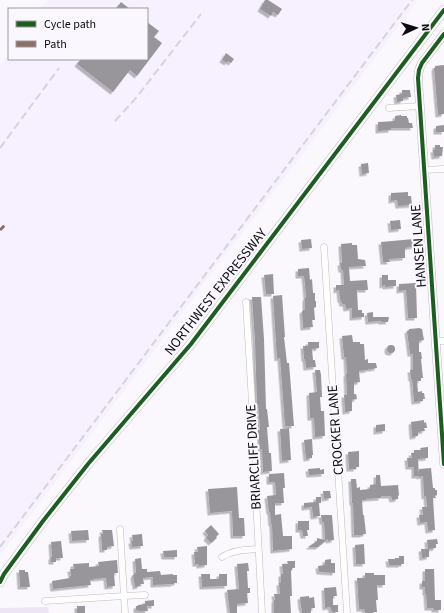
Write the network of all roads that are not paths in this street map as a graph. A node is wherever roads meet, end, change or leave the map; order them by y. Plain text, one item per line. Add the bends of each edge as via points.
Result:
1 (444, 10) edge
2 (444, 34) edge
3 (420, 106) junction
4 (389, 108) dead end
5 (444, 169) edge
6 (424, 170) junction
7 (324, 247) dead end
8 (246, 302) dead end
9 (440, 341) edge
10 (444, 464) edge
11 (120, 529) dead end
12 (258, 549) junction
13 (222, 557) dead end
14 (0, 582) edge
15 (145, 595) dead end
16 (124, 596) junction
17 (45, 601) dead end
18 (125, 613) edge
19 (262, 613) edge
20 (347, 613) edge

1 - 14 main road, NORTHWEST EXPRESSWAY via 191,344 88,464
2 - 3 street, HANSEN LANE via 419,70
3 - 4 street
3 - 6 street, HANSEN LANE
5 - 6 street
6 - 9 street, HANSEN LANE
7 - 20 street, CROCKER LANE
8 - 12 street, BRIARCLIFF DRIVE
9 - 10 street, HANSEN LANE
11 - 16 street
12 - 13 street via 238,551
12 - 19 street, BRIARCLIFF DRIVE
15 - 16 street
16 - 17 street
16 - 18 street

